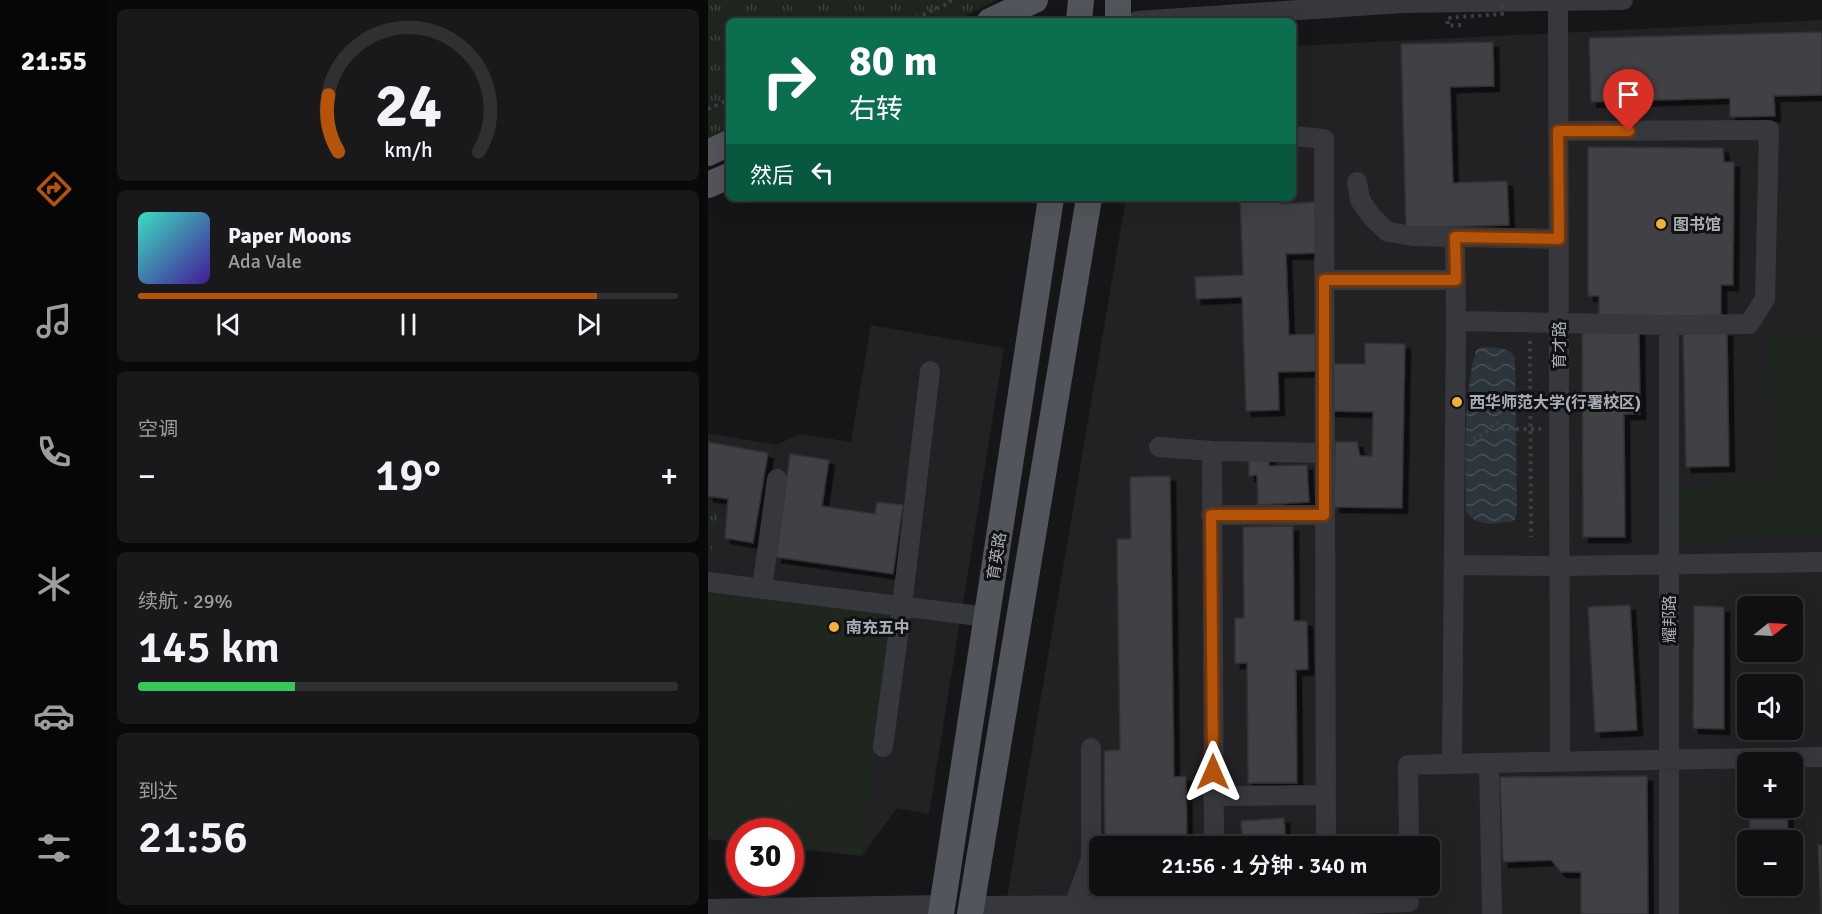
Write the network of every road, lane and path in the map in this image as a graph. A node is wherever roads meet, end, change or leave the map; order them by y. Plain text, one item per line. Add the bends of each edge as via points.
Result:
1 (951, 0) edge
2 (1035, 0) edge
3 (1081, 0) edge
4 (1118, 0) edge
5 (1502, 0) edge
6 (1623, 0) edge
7 (1558, 1) edge
8 (916, 18) edge
9 (996, 18) edge
10 (1079, 18) edge
11 (1118, 18) edge
12 (1181, 18) edge
13 (1461, 25) dead end
14 (726, 101) edge
15 (708, 109) edge
16 (1558, 131) junction
17 (1296, 136) edge
18 (726, 144) edge
19 (708, 153) edge
20 (726, 177) edge
21 (1357, 182) dead end
22 (708, 185) edge
23 (1052, 201) edge
24 (1089, 201) edge
25 (1455, 237) junction
26 (1559, 239) junction
27 (1324, 280) junction
28 (1456, 280) junction
29 (1456, 321) junction
30 (1530, 322) junction
31 (1559, 323) junction
32 (1669, 325) junction
33 (930, 371) dead end
34 (1517, 429) dead end
35 (1464, 439) dead end
36 (1159, 447) dead end
37 (1212, 451) junction
38 (1324, 453) junction
39 (777, 479) dead end
40 (1211, 515) junction
41 (1324, 515) junction
42 (1531, 537) dead end
43 (1822, 562) edge
44 (1454, 565) junction
45 (1668, 565) junction
46 (1560, 566) junction
47 (708, 582) edge
48 (762, 589) junction
49 (902, 606) junction
50 (987, 616) junction
51 (883, 747) dead end
52 (1091, 748) dead end
53 (1822, 757) edge
54 (1669, 760) junction
55 (1560, 762) junction
56 (1489, 763) junction
57 (1452, 764) junction
58 (1325, 795) junction
59 (1213, 796) junction
60 (1094, 836) edge
61 (1214, 836) edge
62 (1326, 836) edge
63 (1408, 836) edge
64 (1089, 872) edge
65 (1303, 896) edge
66 (1343, 896) edge
67 (1409, 900) edge
68 (1074, 906) junction
69 (708, 909) edge
70 (941, 909) edge
71 (971, 910) edge
72 (1492, 914) edge
73 (1669, 914) edge

1 - 8 path
2 - 9 main road
3 - 10 main road
4 - 11 main road
5 - 13 path, bridge via 1502,14 1447,18 1448,26
6 - 7 street
7 - 12 street via 1402,3
7 - 16 street, 育才路
14 - 15 path
16 - 26 street, 育才路
16 - 32 street via 1769,130 1766,299 1749,324
17 - 27 street via 1324,139
18 - 19 main road
20 - 22 main road
21 - 25 street via 1360,200 1388,232
23 - 50 main road, 育英路
24 - 71 main road
25 - 26 street
25 - 28 street
26 - 31 street, 育才路
27 - 28 street
27 - 38 street
28 - 29 street
29 - 30 street
29 - 44 street
30 - 31 street
30 - 42 path
31 - 32 street
31 - 46 street, 育才路
32 - 45 street, 耀邦路
33 - 49 street
34 - 35 path via 1503,429 1497,422 1477,439
36 - 37 street
37 - 38 street
37 - 40 street
38 - 41 street
39 - 48 street
40 - 41 street
40 - 59 street
41 - 58 street
43 - 45 street
44 - 46 street
44 - 57 street
45 - 46 street
45 - 54 street, 耀邦路
46 - 55 street, 育才路
47 - 48 street
48 - 49 street
49 - 50 street
49 - 51 street
50 - 70 main road, 育英路
52 - 60 street
53 - 54 street
54 - 55 street
54 - 73 street, 耀邦路
55 - 56 street
56 - 57 street
56 - 72 street
57 - 63 street via 1408,765
58 - 59 street
58 - 62 street
59 - 61 street
64 - 68 street
65 - 68 street
66 - 67 street
68 - 71 street
69 - 70 street

